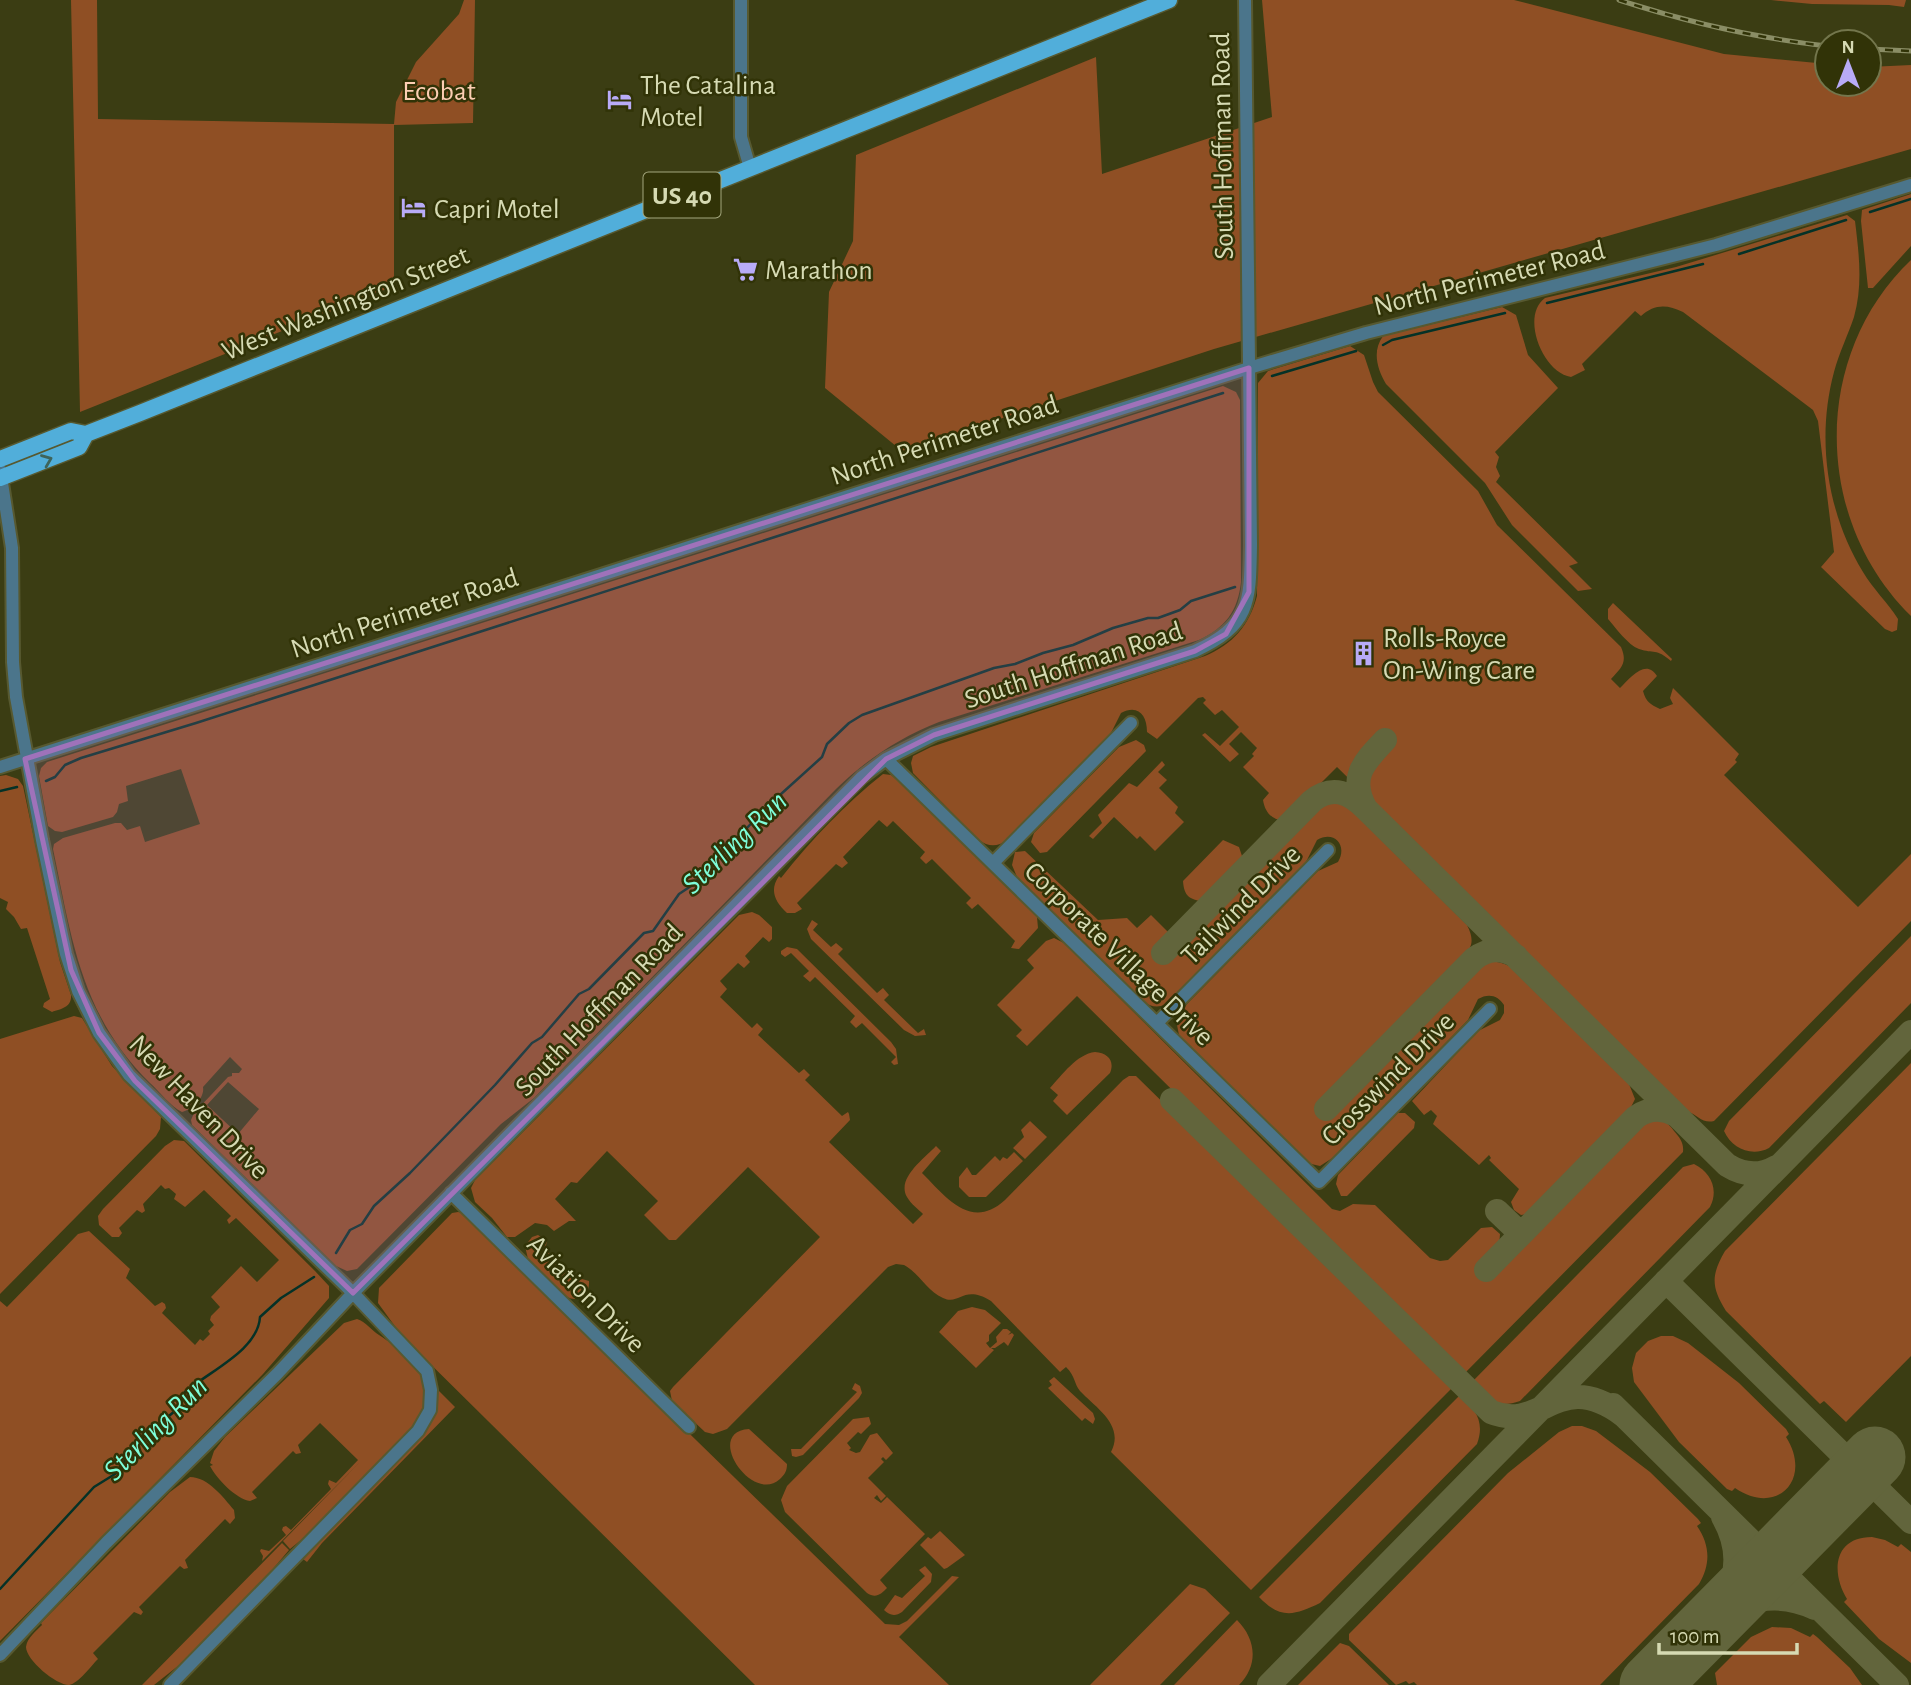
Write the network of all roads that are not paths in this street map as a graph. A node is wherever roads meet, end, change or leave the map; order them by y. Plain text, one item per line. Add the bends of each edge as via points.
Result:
1 (741, 0) edge
2 (1169, 0) edge
3 (1245, 0) edge
4 (750, 168) junction
5 (1911, 185) edge
6 (1249, 368) junction
7 (86, 434) junction
8 (0, 459) edge
9 (0, 465) edge
10 (0, 478) edge
11 (1131, 723) dead end
12 (25, 759) junction
13 (886, 759) junction
14 (0, 767) edge
15 (1328, 850) dead end
16 (993, 863) junction
17 (1490, 1009) dead end
18 (1157, 1023) junction
19 (1319, 1182) joint
20 (452, 1193) junction
21 (353, 1293) junction
22 (689, 1427) dead end
23 (0, 1655) edge
24 (170, 1685) edge

1 - 4 street via 741,138
2 - 4 main road, West Washington Street / US 40
3 - 6 street, South Hoffman Road
4 - 7 main road, West Washington Street / US 40
5 - 6 street, North Perimeter Road via 1716,245 1366,333
6 - 12 street, North Perimeter Road
6 - 13 street, South Hoffman Road via 1249,592 1241,616 1226,634 1195,651 933,735
7 - 8 main road, West Washington Street / US 40 via 71,431
10 -> 7 main road, West Washington Street / US 40 via 79,447
9 - 10 street, New Haven Drive
10 - 12 street, New Haven Drive via 12,548 13,671
11 - 16 street
12 - 14 street, North Perimeter Road
12 - 21 street, New Haven Drive via 68,962 99,1033 135,1081
13 - 16 street, Corporate Village Drive
13 - 20 street, South Hoffman Road via 862,777
15 - 18 street, Tailwind Drive
16 - 18 street, Corporate Village Drive
17 - 19 street, Crosswind Drive
18 - 19 street, Corporate Village Drive
20 - 21 street, South Hoffman Road
20 - 22 street, Aviation Drive
21 - 23 street, South Hoffman Road
21 - 24 street, New Haven Drive via 427,1371 430,1410 418,1431

